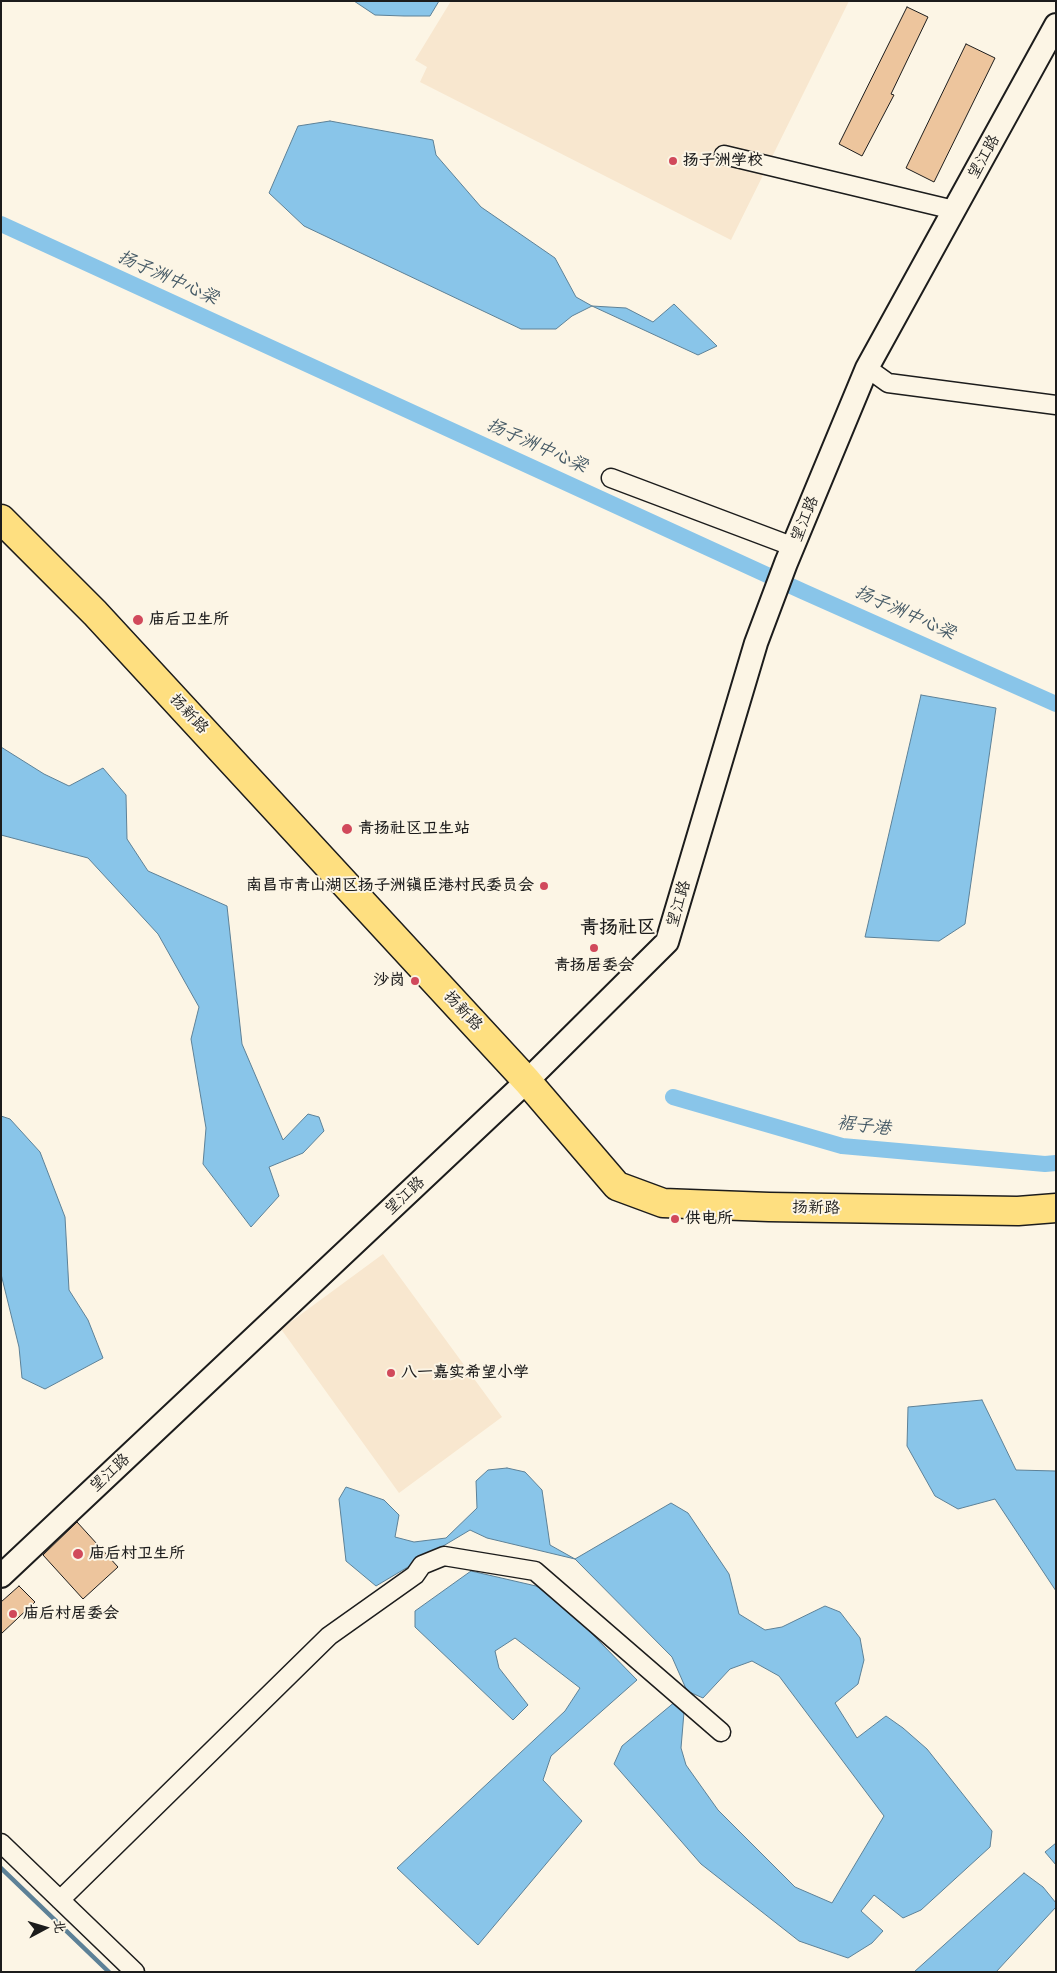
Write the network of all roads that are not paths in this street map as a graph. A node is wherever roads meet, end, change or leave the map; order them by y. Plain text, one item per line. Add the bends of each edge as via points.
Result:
1 (1056, 25) edge
2 (724, 155) dead end
3 (954, 210) junction
4 (867, 368) junction
5 (1056, 405) edge
6 (611, 478) dead end
7 (1, 520) edge
8 (790, 555) junction
9 (527, 1081) junction
10 (1056, 1208) edge
11 (1, 1576) edge
12 (721, 1732) dead end
13 (1, 1844) edge
14 (60, 1900) junction
15 (135, 1972) edge

1 - 3 street, 望江路
2 - 3 street
3 - 4 street, 望江路
4 - 5 street via 888,383
4 - 8 street, 望江路
6 - 8 street
7 - 9 main road, 扬新路 via 96,613
8 - 9 street, 望江路 via 756,642 667,942
9 - 10 main road, 扬新路 via 617,1186 663,1203 988,1211
9 - 11 street, 望江路
12 - 14 street via 535,1571 444,1556 422,1565 415,1575 329,1636
13 - 14 street
14 - 15 street

